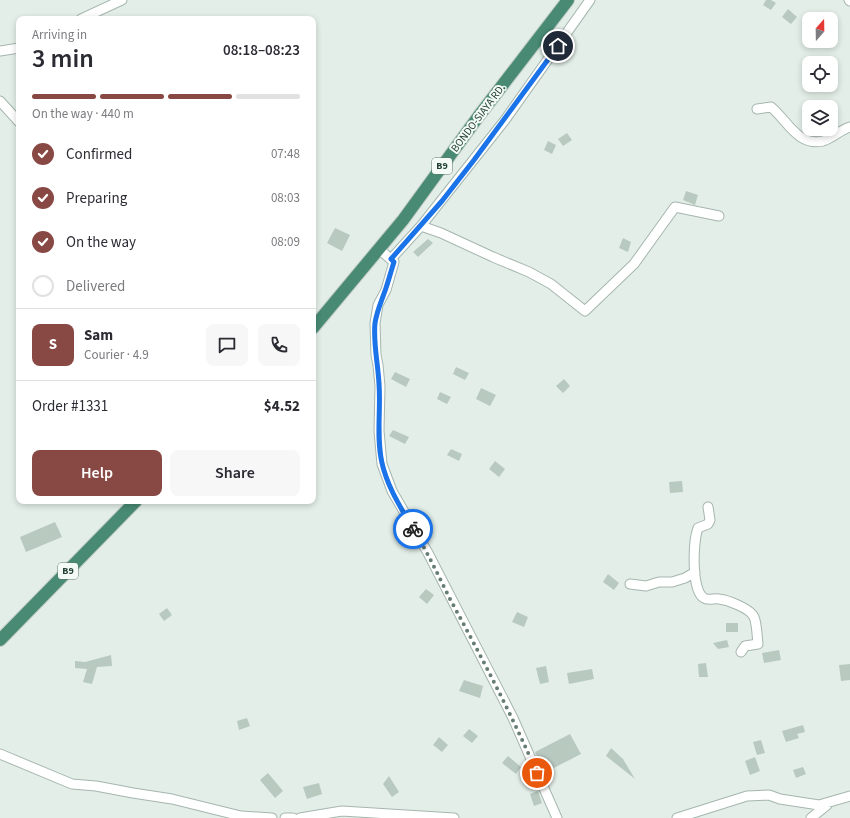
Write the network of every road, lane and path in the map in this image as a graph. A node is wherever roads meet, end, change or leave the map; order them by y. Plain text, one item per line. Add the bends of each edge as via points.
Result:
1 (122, 0) edge
2 (568, 0) edge
3 (590, 0) edge
4 (87, 16) edge
5 (16, 48) edge
6 (0, 51) edge
7 (0, 101) edge
8 (757, 109) dead end
9 (16, 119) edge
10 (850, 127) edge
11 (719, 216) dead end
12 (421, 226) junction
13 (379, 249) junction
14 (391, 259) junction
15 (316, 324) edge
16 (133, 504) edge
17 (708, 507) dead end
18 (695, 572) junction
19 (630, 584) dead end
20 (0, 640) edge
21 (741, 652) dead end
22 (0, 754) edge
23 (850, 796) edge
24 (800, 802) junction
25 (831, 802) junction
26 (272, 818) edge
27 (285, 818) edge
28 (293, 818) edge
29 (300, 818) edge
30 (454, 818) edge
31 (557, 818) edge
32 (677, 818) edge
33 (806, 818) edge
34 (811, 818) edge

1 - 4 street
2 - 13 highway, BONDO-SIAYA RD. / B9
3 - 12 street via 505,120
5 - 6 street
7 - 9 street
8 - 10 street via 771,107 798,136 810,141 834,137 843,129
11 - 12 street via 675,207 634,264 585,311 551,284 529,272
12 - 14 street
13 - 14 street
13 - 15 highway, BONDO-SIAYA RD. / B9
14 - 31 street via 394,262 386,290 378,306 375,323 382,464 392,491 428,553 513,718
16 - 20 highway, B9
17 - 18 street via 710,520 708,524 698,528 696,533
18 - 19 street via 672,582 646,586
18 - 21 street via 699,595 705,600 730,601 754,616 758,644 745,646
22 - 26 street via 72,784 172,799 241,816
23 - 25 street
24 - 25 street via 819,805
24 - 32 street via 769,795 747,796
24 - 33 street via 806,808
25 - 34 street
27 - 28 street
29 - 30 street via 342,811

